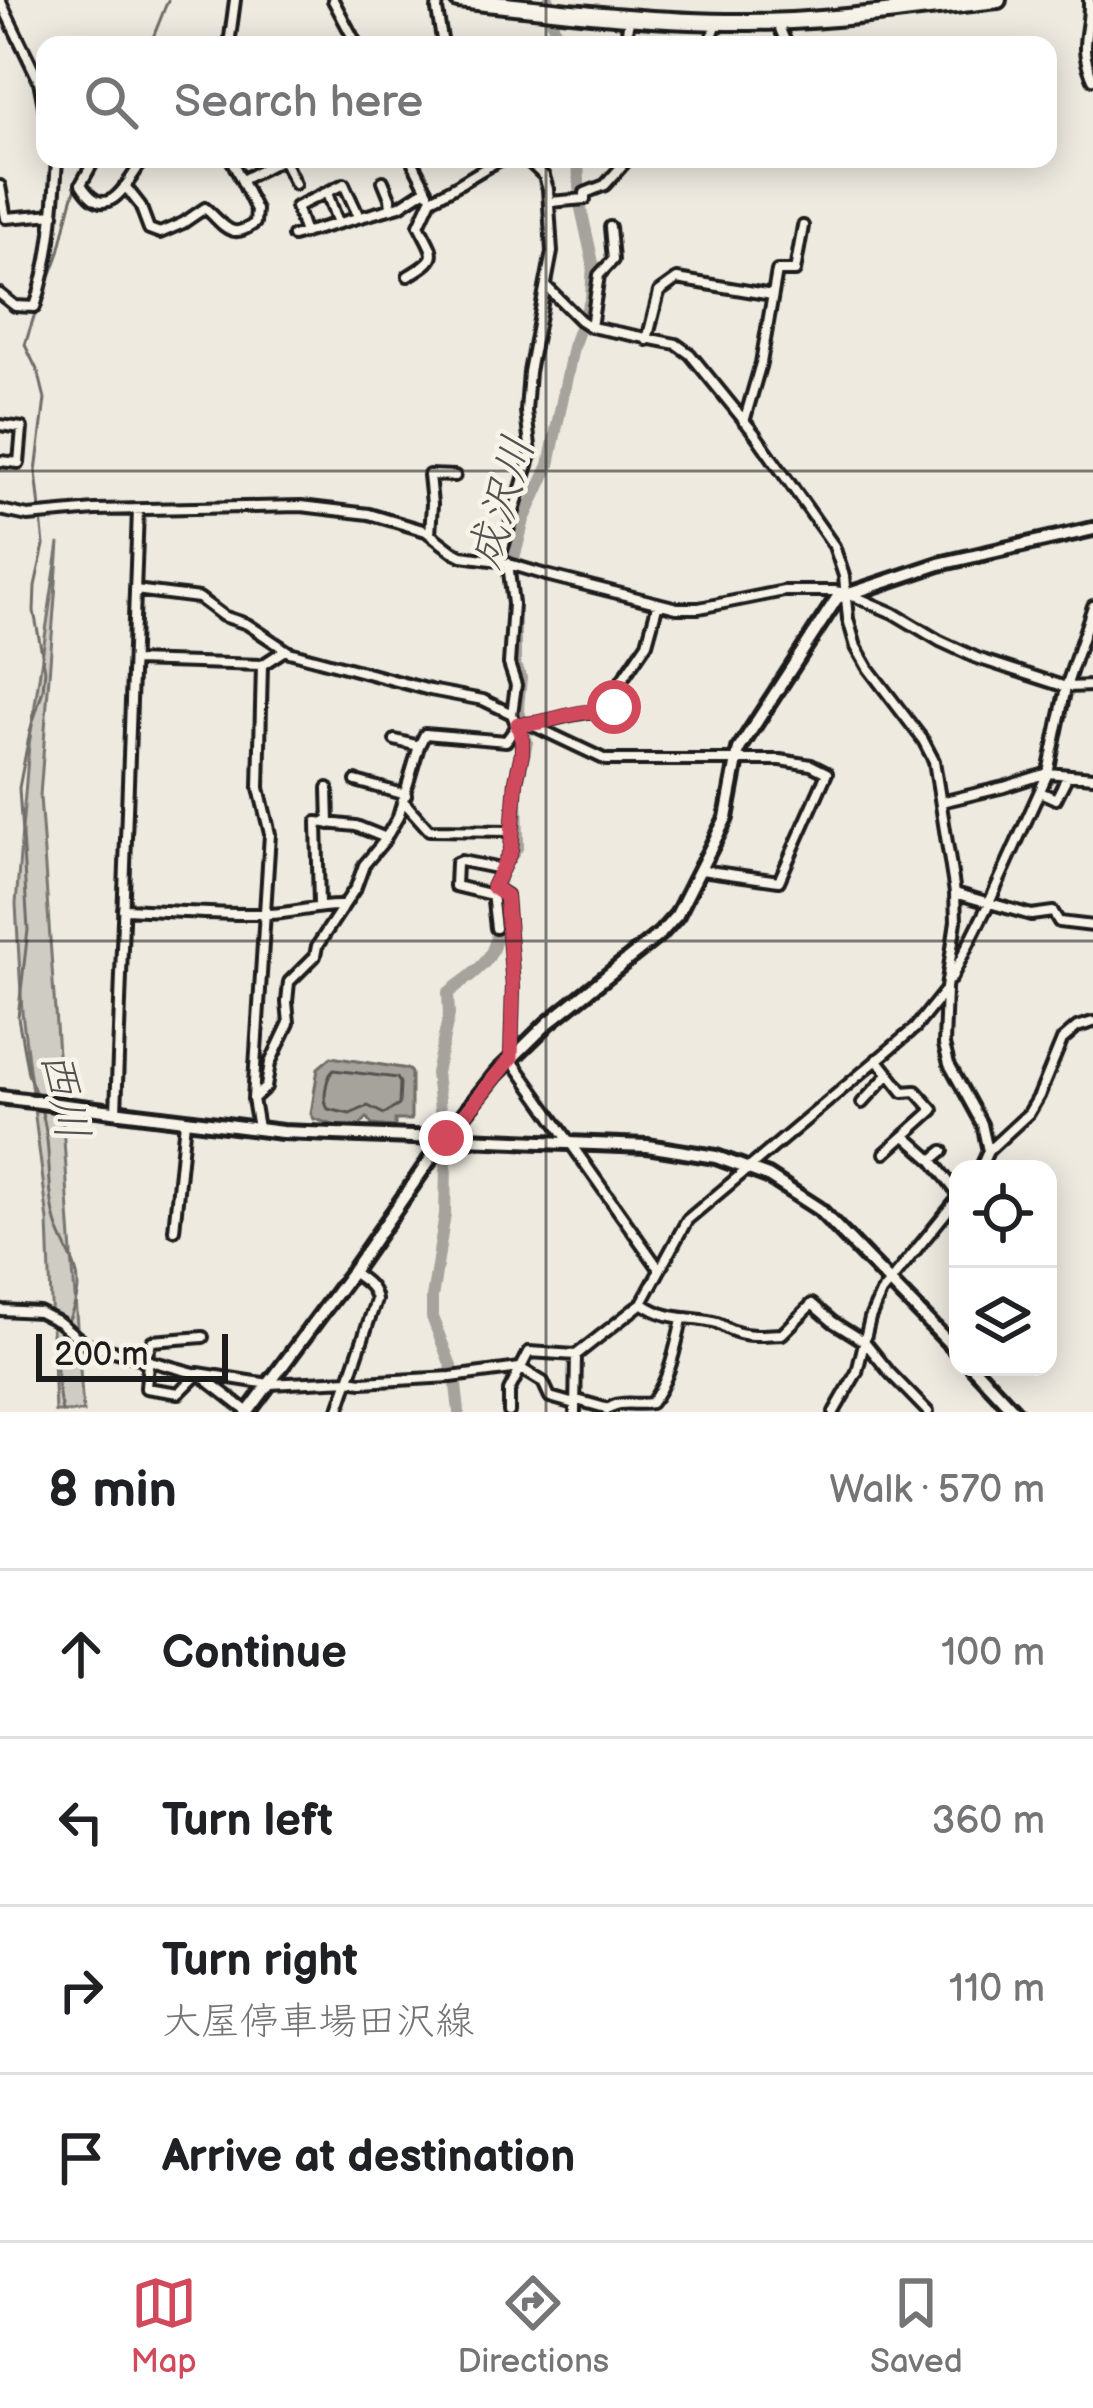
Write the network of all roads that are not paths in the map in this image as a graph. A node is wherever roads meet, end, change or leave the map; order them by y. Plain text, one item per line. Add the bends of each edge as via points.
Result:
1 (1, 0) edge
2 (235, 0) edge
3 (333, 0) edge
4 (438, 0) edge
5 (458, 0) edge
6 (998, 0) edge
7 (1089, 0) edge
8 (629, 19) junction
9 (718, 21) junction
10 (777, 22) junction
11 (230, 36) edge
12 (353, 36) edge
13 (442, 36) edge
14 (626, 36) edge
15 (712, 36) edge
16 (783, 36) edge
17 (36, 75) edge
18 (1093, 79) edge
19 (56, 168) edge
20 (90, 168) edge
21 (138, 168) edge
22 (236, 168) edge
23 (265, 168) edge
24 (287, 168) edge
25 (416, 168) edge
26 (485, 168) edge
27 (536, 168) edge
28 (620, 168) edge
29 (242, 179) junction
30 (383, 181) dead end
31 (295, 184) dead end
32 (125, 186) junction
33 (0, 187) edge
34 (327, 193) junction
35 (429, 194) junction
36 (550, 202) junction
37 (391, 208) junction
38 (53, 214) junction
39 (359, 218) junction
40 (338, 224) junction
41 (803, 226) dead end
42 (610, 227) dead end
43 (304, 233) junction
44 (293, 236) dead end
45 (408, 276) dead end
46 (546, 286) junction
47 (0, 294) edge
48 (772, 296) junction
49 (586, 324) junction
50 (647, 340) junction
51 (743, 422) junction
52 (0, 425) edge
53 (0, 461) edge
54 (455, 476) dead end
55 (0, 510) edge
56 (138, 510) junction
57 (1093, 529) edge
58 (430, 534) junction
59 (509, 563) junction
60 (135, 590) junction
61 (847, 593) junction
62 (658, 603) junction
63 (1093, 606) edge
64 (285, 650) junction
65 (133, 662) junction
66 (262, 665) junction
67 (1093, 686) edge
68 (1066, 687) junction
69 (512, 714) junction
70 (523, 724) junction
71 (394, 740) dead end
72 (418, 746) junction
73 (736, 758) junction
74 (1048, 773) junction
75 (1068, 775) junction
76 (1093, 777) edge
77 (356, 781) dead end
78 (328, 788) dead end
79 (1040, 792) junction
80 (405, 798) junction
81 (941, 802) junction
82 (329, 824) junction
83 (512, 831) junction
84 (386, 838) junction
85 (501, 868) junction
86 (701, 870) junction
87 (496, 891) junction
88 (955, 893) junction
89 (989, 903) junction
90 (319, 905) junction
91 (342, 906) junction
92 (122, 910) junction
93 (265, 914) junction
94 (1093, 926) edge
95 (496, 928) dead end
96 (946, 988) junction
97 (1093, 1022) edge
98 (511, 1058) junction
99 (877, 1059) junction
100 (887, 1076) junction
101 (0, 1097) edge
102 (253, 1099) junction
103 (862, 1103) dead end
104 (116, 1112) junction
105 (185, 1121) junction
106 (258, 1130) junction
107 (905, 1136) junction
108 (441, 1141) junction
109 (569, 1143) junction
110 (943, 1151) dead end
111 (988, 1151) junction
112 (885, 1153) dead end
113 (932, 1160) junction
114 (984, 1160) edge
115 (748, 1168) junction
116 (949, 1184) edge
117 (949, 1207) edge
118 (174, 1230) dead end
119 (661, 1271) junction
120 (352, 1272) junction
121 (890, 1282) junction
122 (642, 1303) junction
123 (0, 1310) edge
124 (682, 1319) junction
125 (203, 1337) dead end
126 (866, 1342) junction
127 (949, 1343) edge
128 (577, 1355) junction
129 (146, 1362) junction
130 (520, 1368) junction
131 (198, 1374) junction
132 (981, 1376) edge
133 (349, 1380) junction
134 (269, 1384) junction
135 (574, 1407) edge
136 (607, 1410) edge
137 (248, 1412) edge
138 (338, 1412) edge
139 (509, 1412) edge
140 (834, 1412) edge
141 (928, 1412) edge
142 (1015, 1412) edge

1 - 17 street
2 - 11 street
3 - 12 street
4 - 13 street
5 - 8 highway
6 - 10 highway
7 - 18 street via 1083,50
8 - 9 highway
8 - 14 street
9 - 10 highway
9 - 15 street
10 - 16 street
19 - 38 street
20 - 32 street via 81,184 102,202
21 - 32 street
22 - 29 street
23 - 29 street
24 - 31 street
25 - 35 street
26 - 35 street via 462,186
27 - 36 street
28 - 36 street via 580,199
29 - 32 street via 257,218 234,233 205,208 160,233 149,229
30 - 37 street
33 - 38 street via 6,218
34 - 39 street via 344,184
34 - 40 street
34 - 43 street via 296,207
35 - 37 street
35 - 45 street via 419,225 434,257
36 - 46 street
37 - 39 street
38 - 47 street via 35,307 15,306
39 - 40 street
40 - 43 street
41 - 48 street via 794,272 777,271
42 - 49 street via 613,260 599,275
43 - 44 street
46 - 49 street
46 - 59 street via 529,372 531,455
48 - 50 street via 677,279 659,292
48 - 51 street
49 - 50 street
50 - 51 street via 690,354
51 - 61 street via 834,546
52 - 53 street via 22,428 19,464
54 - 58 street via 429,475
55 - 56 street
56 - 58 street via 301,506 369,514
56 - 60 street
57 - 61 main road
58 - 59 street via 462,556
59 - 62 street
59 - 69 street
60 - 64 street via 199,598
60 - 65 street
61 - 62 street via 784,591 698,608
61 - 68 street via 977,658
61 - 73 main road
61 - 81 street via 856,647 929,750
62 - 70 street via 614,707
63 - 68 street
64 - 66 street
64 - 69 street
65 - 66 street
65 - 92 street
66 - 93 street
67 - 68 street
68 - 74 street
69 - 70 street
70 - 72 street via 506,740 425,734
70 - 73 street via 606,760
70 - 83 street
71 - 72 street
72 - 80 street
73 - 86 main road via 726,818
73 - 86 street via 797,761 827,773 779,881
74 - 75 street
74 - 79 street
74 - 81 street
75 - 76 street
75 - 79 street via 1056,799
77 - 80 street
78 - 82 street
79 - 89 street
80 - 83 street via 428,830
80 - 84 street
81 - 88 street
82 - 84 street
82 - 90 street via 317,822
83 - 85 street
84 - 91 street
85 - 87 street
85 - 87 street via 456,863 455,886
86 - 98 main road via 661,933
87 - 95 street
87 - 98 street via 506,896
88 - 89 street
88 - 96 street
89 - 94 street
89 - 96 street
90 - 91 street
90 - 93 street
91 - 102 street via 315,956 289,982 289,1023 266,1087
92 - 93 street
92 - 104 street
93 - 102 street
96 - 99 street
96 - 111 street via 944,1045
97 - 111 street via 1062,1040 1029,1113
98 - 108 main road
98 - 109 street
99 - 100 street
99 - 115 street
100 - 103 street
100 - 107 street via 933,1110
101 - 104 main road
102 - 106 street
104 - 105 main road
105 - 106 main road
105 - 118 street
106 - 108 main road
107 - 112 street
107 - 113 street
108 - 109 main road
108 - 120 main road
109 - 115 main road via 670,1148
109 - 119 street
110 - 113 street
111 - 114 street
113 - 116 street
115 - 119 street via 686,1220
115 - 121 main road via 819,1209
117 - 121 street
119 - 122 street
120 - 133 street via 376,1300
120 - 134 main road
121 - 126 street
121 - 127 main road
122 - 124 street
122 - 128 street
123 - 129 street via 39,1312 84,1343
124 - 126 street via 748,1335 782,1334 812,1304
124 - 136 street via 651,1403
125 - 129 street via 152,1341
126 - 140 street
126 - 141 street
128 - 130 street via 529,1352
128 - 135 street
129 - 131 street
129 - 131 street via 146,1388 179,1394
130 - 133 street
130 - 135 street
130 - 139 street
131 - 134 street
131 - 137 street
132 - 142 main road
133 - 134 street
133 - 138 street
134 - 137 main road
135 - 136 street

